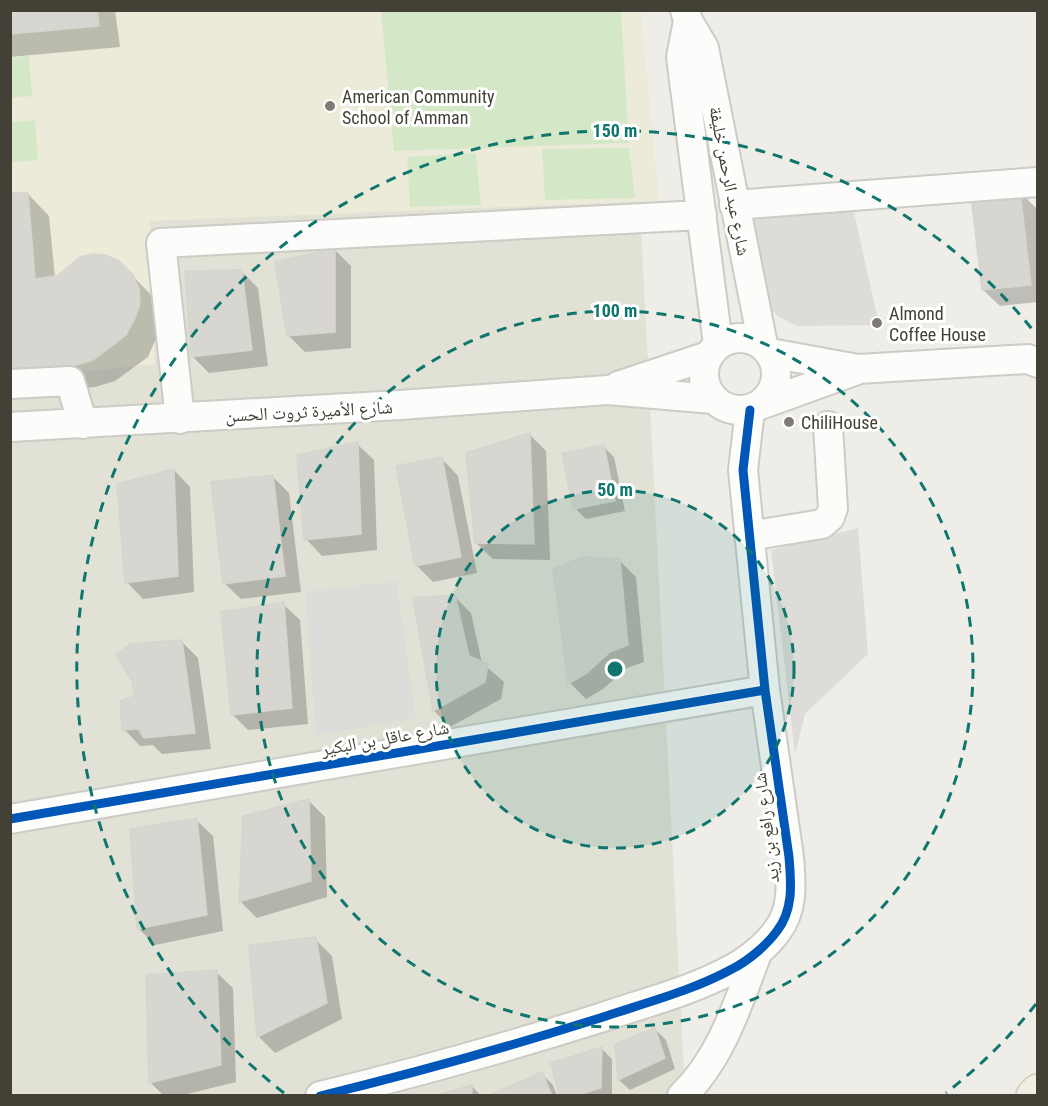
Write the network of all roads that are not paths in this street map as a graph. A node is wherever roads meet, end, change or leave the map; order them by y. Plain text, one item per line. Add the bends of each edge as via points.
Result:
1 (686, 16) edge
2 (1038, 182) edge
3 (734, 205) junction
4 (702, 214) junction
5 (767, 349) junction
6 (713, 350) junction
7 (1034, 357) edge
8 (858, 369) junction
9 (10, 384) edge
10 (608, 390) junction
11 (716, 401) junction
12 (755, 407) junction
13 (180, 418) junction
14 (83, 424) junction
15 (828, 426) dead end
16 (10, 427) edge
17 (742, 470) junction
18 (748, 536) junction
19 (765, 690) junction
20 (10, 819) edge
21 (758, 951) junction
22 (1038, 1092) edge
23 (320, 1095) edge
24 (682, 1095) edge
25 (1033, 1095) edge

1 - 3 street, شارع عبد الرحمن خليفة via 704,48
1 - 4 street, شارع عبد الرحمن خليفة via 681,57
2 - 3 street
3 - 5 street, شارع عبد الرحمن خليفة
4 - 6 street, شارع عبد الرحمن خليفة
4 - 13 street via 161,243
5 - 6 street via 741,337
5 - 8 street
5 - 12 street via 776,366 776,381 770,394
6 - 10 street, شارع الأميرة ثروت الحسن
6 - 11 street via 704,378
7 - 8 street
8 - 12 street
9 - 14 street via 70,381
10 - 11 street, شارع الأميرة ثروت الحسن
10 - 13 street, شارع الأميرة ثروت الحسن
11 - 12 street via 729,409
11 - 17 street, شارع رافع بن زيد
12 - 17 street, شارع رافع بن زيد
13 - 14 street, شارع الأميرة ثروت الحسن
14 - 16 street, شارع الأميرة ثروت الحسن
15 - 18 street via 833,508 830,517 822,524
17 - 18 street, شارع رافع بن زيد
18 - 19 street, شارع رافع بن زيد
19 - 20 street, شارع عاقل بن البكير
19 - 21 street, شارع رافع بن زيد via 790,881 786,916
21 - 23 street, شارع رافع بن زيد via 734,968 641,1004 533,1039
21 - 24 street via 731,1022 695,1083
22 - 25 main road

